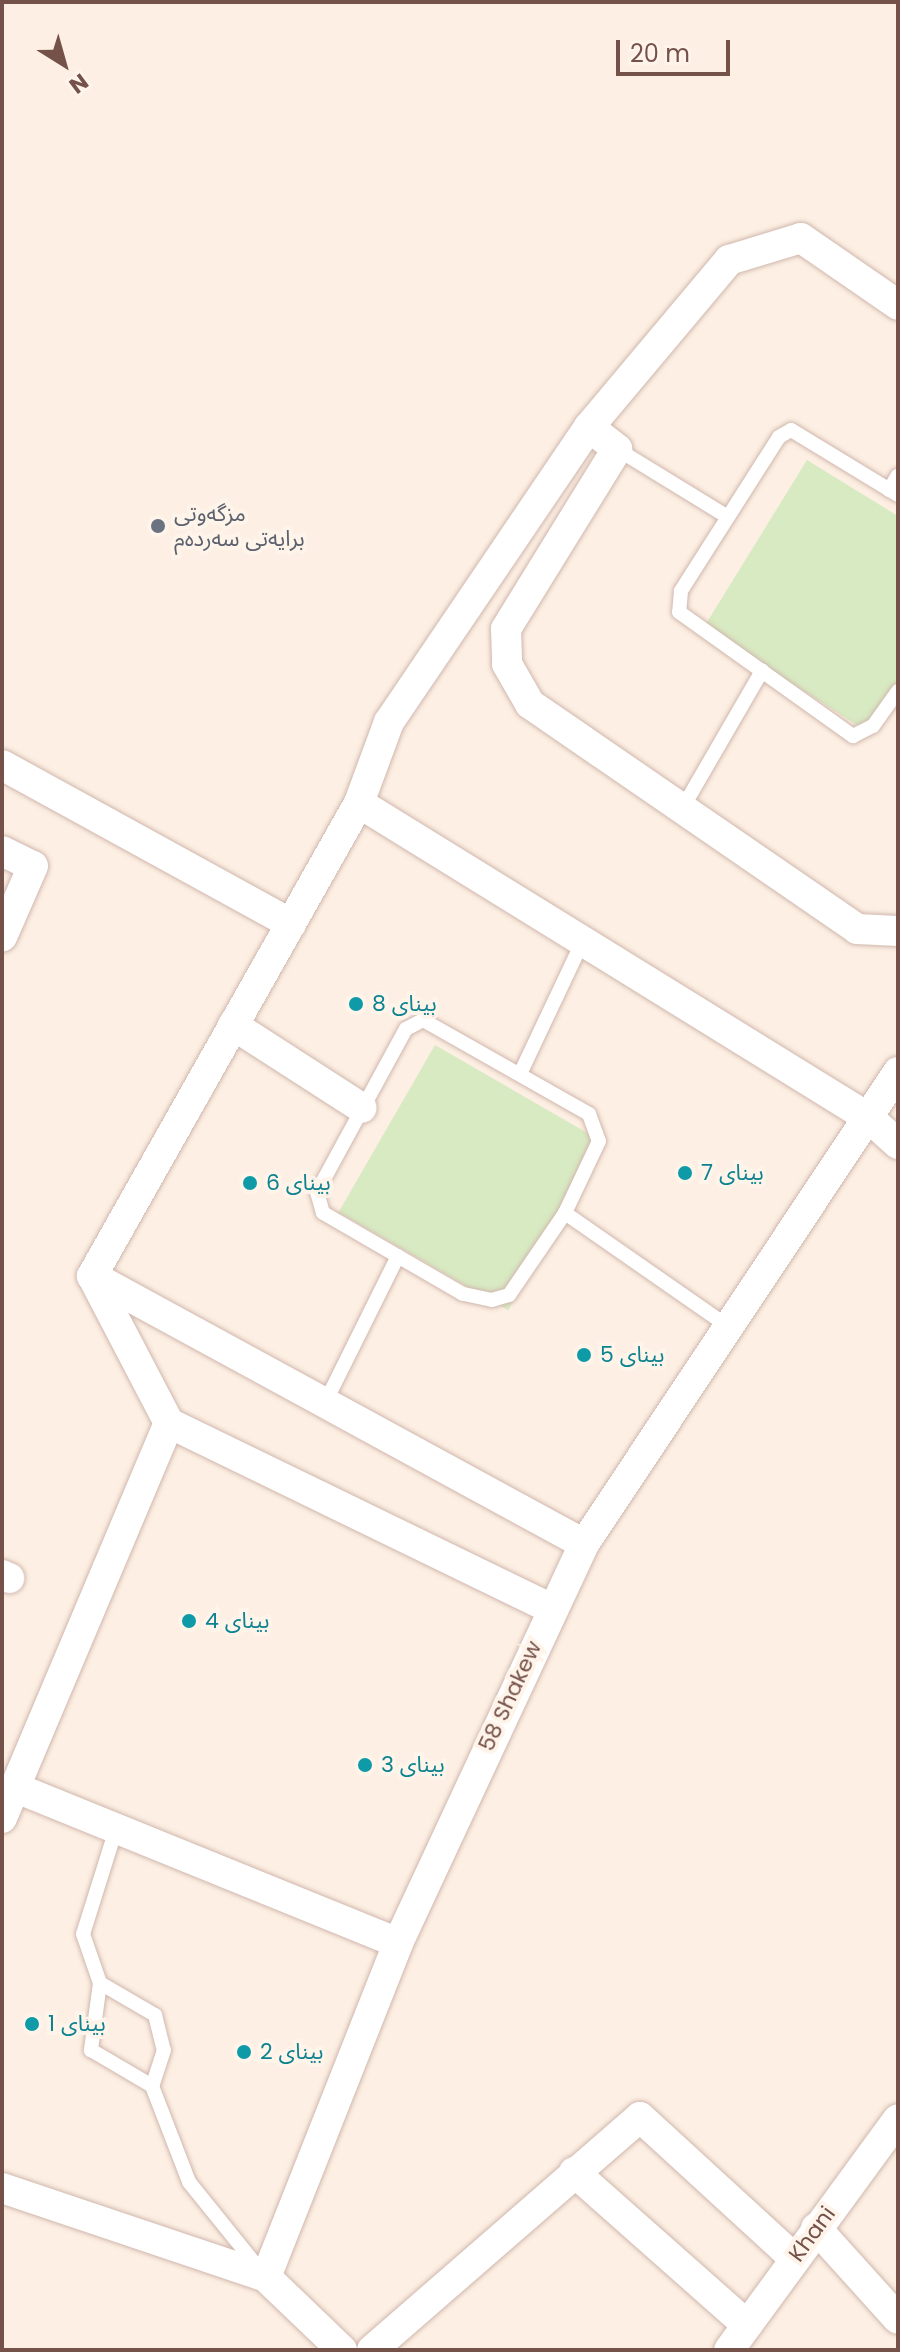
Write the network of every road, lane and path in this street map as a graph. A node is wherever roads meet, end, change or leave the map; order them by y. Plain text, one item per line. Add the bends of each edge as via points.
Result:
1 (898, 305) edge
2 (589, 427) junction
3 (617, 449) junction
4 (898, 475) edge
5 (894, 492) edge
6 (728, 517) junction
7 (762, 671) junction
8 (898, 691) edge
9 (2, 765) edge
10 (359, 803) junction
11 (682, 809) junction
12 (2, 851) edge
13 (291, 924) junction
14 (898, 931) edge
15 (2, 937) edge
16 (583, 941) junction
17 (233, 1025) junction
18 (898, 1072) edge
19 (520, 1074) junction
20 (362, 1108) junction
21 (869, 1118) junction
22 (898, 1144) edge
23 (565, 1213) junction
24 (398, 1256) junction
25 (92, 1276) junction
26 (729, 1327) junction
27 (325, 1403) junction
28 (169, 1423) junction
29 (584, 1544) junction
30 (550, 1608) junction
31 (14, 1787) junction
32 (2, 1818) edge
33 (116, 1829) junction
34 (398, 1943) junction
35 (100, 1983) junction
36 (152, 2086) junction
37 (898, 2119) edge
38 (574, 2172) junction
39 (2, 2188) edge
40 (816, 2228) junction
41 (794, 2258) junction
42 (266, 2277) junction
43 (898, 2319) edge
44 (747, 2325) junction
45 (383, 2346) edge
46 (342, 2350) edge
47 (729, 2350) edge

1 - 2 street via 801,238 729,260
2 - 3 street
2 - 10 street via 389,722
3 - 6 lane
3 - 11 street via 506,629 507,664 530,704
4 - 5 lane
5 - 6 lane via 791,430 779,437
6 - 7 lane via 681,591 679,612
7 - 8 lane via 853,736 873,726
7 - 11 lane
9 - 13 street
10 - 13 street
10 - 16 street
11 - 14 street via 857,929
12 - 15 street via 33,866
13 - 17 street
16 - 19 lane
16 - 21 street
17 - 20 street
17 - 25 street
18 - 21 street, 58 Shakew
19 - 20 lane via 423,1020 406,1029
19 - 23 lane via 589,1114 599,1141
20 - 24 lane via 317,1192 323,1213
21 - 22 street
21 - 26 street, 58 Shakew
23 - 24 lane via 509,1295 492,1300 463,1294
23 - 26 lane
24 - 27 lane
25 - 27 street
25 - 28 street
26 - 29 street, 58 Shakew
27 - 29 street
28 - 30 street
28 - 31 street
29 - 30 street, 58 Shakew
30 - 34 street, 58 Shakew
31 - 32 street
31 - 33 street
33 - 34 street
33 - 35 lane via 83,1934
34 - 42 street, 58 Shakew
35 - 36 lane via 155,2015 164,2050
35 - 36 lane via 91,2050
36 - 42 lane via 189,2182
37 - 40 street, Khani
38 - 41 street via 640,2117
38 - 44 street
38 - 45 street
39 - 42 street
40 - 41 street, Khani
40 - 43 street
41 - 44 street, Khani
42 - 46 street
44 - 47 street, Khani

